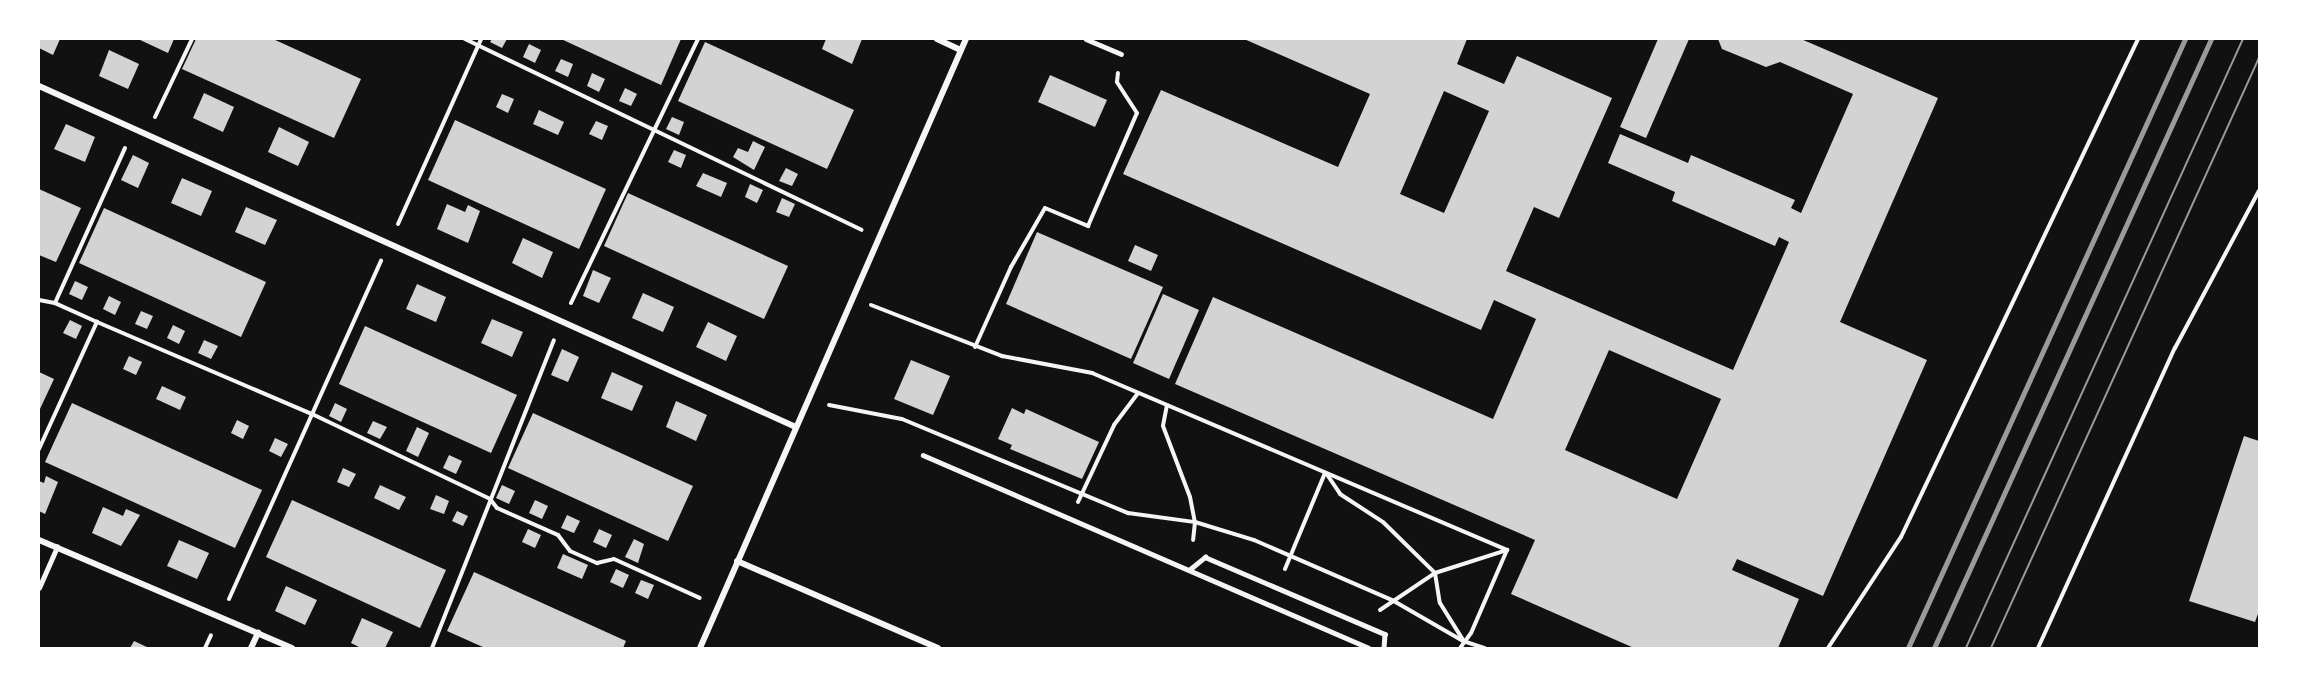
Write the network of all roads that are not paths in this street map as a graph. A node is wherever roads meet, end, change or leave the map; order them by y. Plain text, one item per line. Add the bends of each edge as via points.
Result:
1 (937, 39) edge
2 (966, 39) edge
3 (1086, 39) edge
4 (961, 50) junction
5 (1121, 54) road end
6 (39, 86) edge
7 (796, 427) junction
8 (923, 455) dead end
9 (39, 540) edge
10 (57, 547) junction
11 (737, 561) junction
12 (1189, 570) junction
13 (39, 588) edge
14 (258, 633) junction
15 (251, 648) edge
16 (291, 648) edge
17 (700, 648) edge
18 (938, 648) edge
19 (1368, 648) edge
20 (1384, 648) edge

1 - 4 street
2 - 4 street
3 - 5 lane
4 - 7 street
6 - 7 street
7 - 11 street
8 - 12 lane
9 - 10 street
10 - 13 lane
10 - 14 street
11 - 17 street
11 - 18 street
12 - 19 lane
12 - 20 lane via 1205,557 1385,634
14 - 15 street
14 - 16 street

